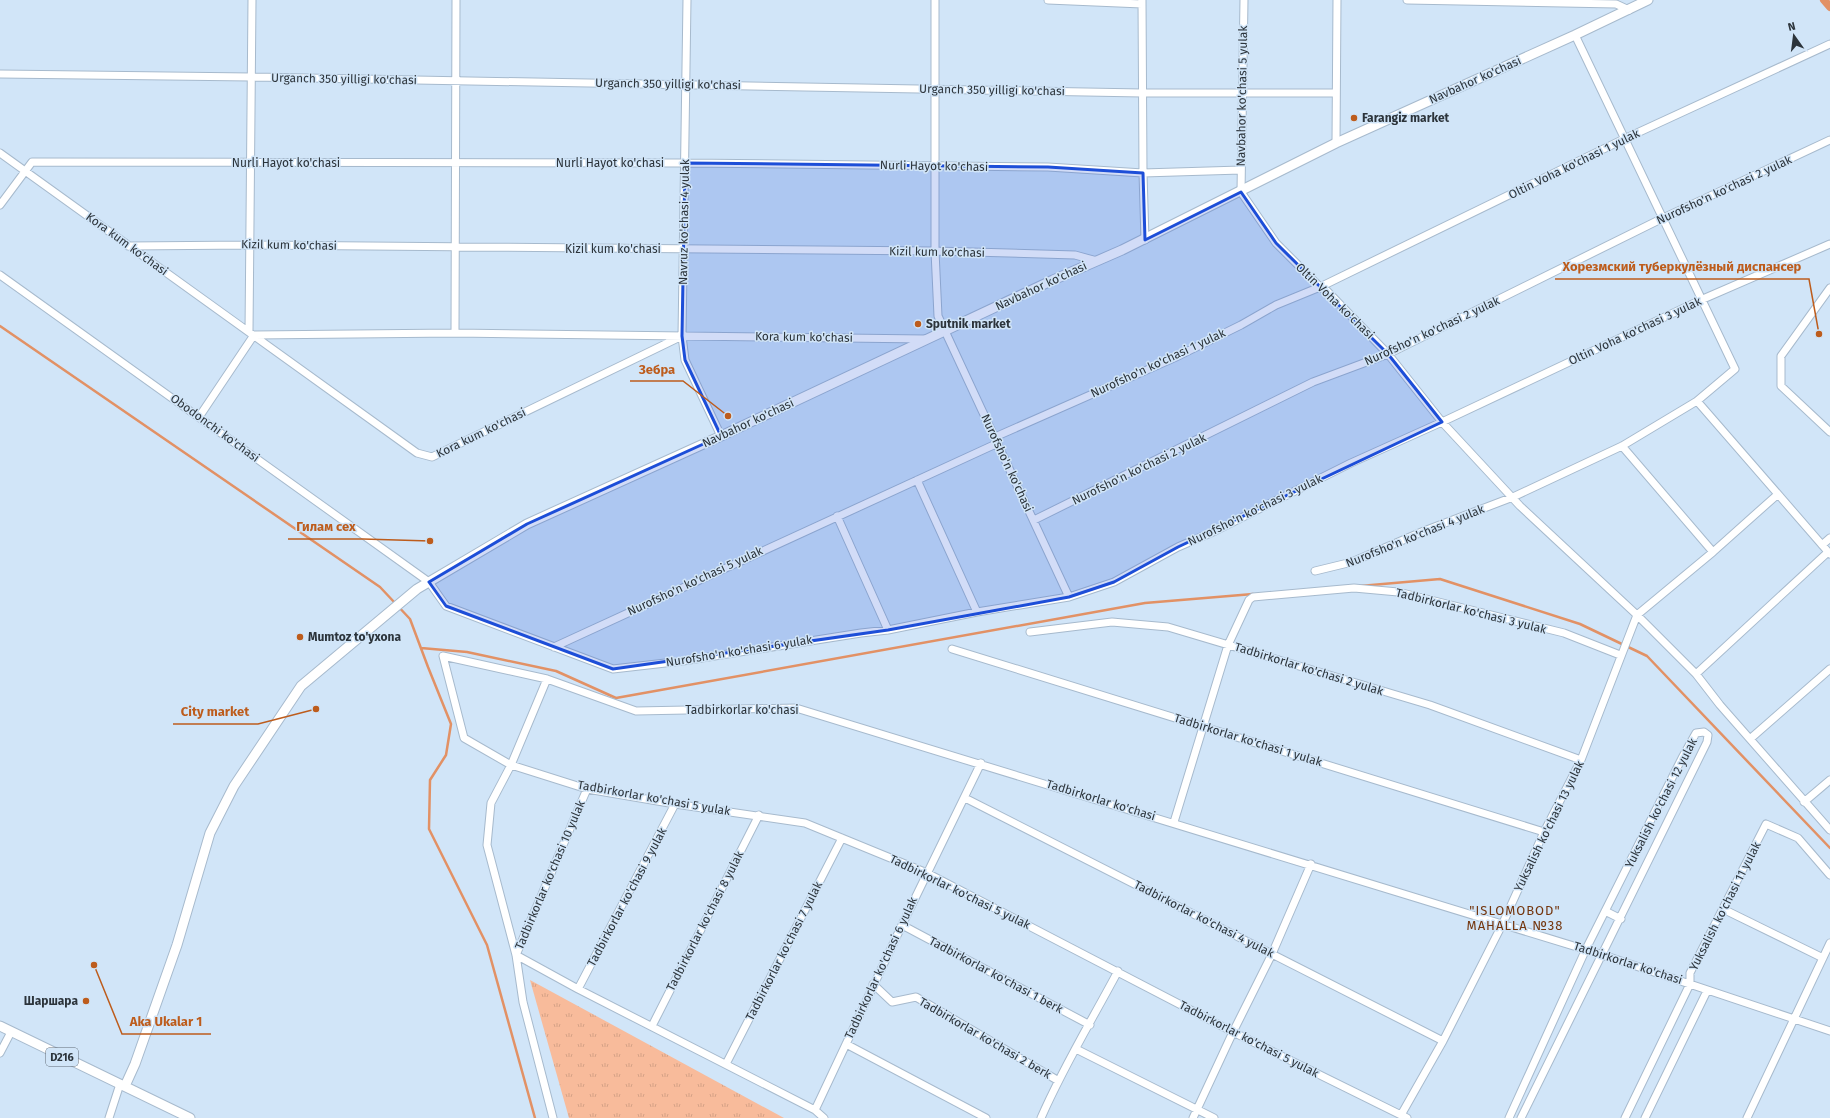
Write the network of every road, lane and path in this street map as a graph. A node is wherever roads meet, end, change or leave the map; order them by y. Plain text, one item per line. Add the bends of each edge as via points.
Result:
1 (252, 0) edge
2 (456, 0) edge
3 (688, 0) edge
4 (935, 0) edge
5 (1048, 0) edge
6 (1244, 0) edge
7 (1337, 0) edge
8 (1407, 0) edge
9 (1648, 0) edge
10 (1142, 2) edge
11 (1629, 10) junction
12 (1575, 35) junction
13 (1830, 44) edge
14 (0, 74) edge
15 (251, 77) junction
16 (456, 81) junction
17 (686, 85) junction
18 (935, 89) junction
19 (1142, 93) junction
20 (1336, 93) junction
21 (1243, 94) junction
22 (1624, 139) junction
23 (1830, 140) edge
24 (1336, 143) junction
25 (0, 153) edge
26 (250, 163) junction
27 (455, 163) junction
28 (685, 163) junction
29 (935, 166) junction
30 (25, 170) junction
31 (1241, 170) junction
32 (1142, 173) junction
33 (1241, 192) junction
34 (0, 205) edge
35 (1663, 218) junction
36 (1145, 240) junction
37 (1830, 244) edge
38 (250, 245) junction
39 (128, 246) junction
40 (455, 248) junction
41 (684, 249) junction
42 (935, 251) junction
43 (1097, 261) junction
44 (0, 275) edge
45 (1320, 287) junction
46 (1830, 288) edge
47 (1703, 299) junction
48 (945, 330) junction
49 (252, 333) junction
50 (455, 333) junction
51 (682, 336) junction
52 (926, 339) junction
53 (1388, 354) junction
54 (1698, 401) junction
55 (199, 417) junction
56 (1442, 422) junction
57 (1830, 432) edge
58 (722, 436) junction
59 (997, 440) junction
60 (1622, 446) junction
61 (918, 480) junction
62 (1778, 494) junction
63 (1513, 497) junction
64 (837, 516) junction
65 (1034, 520) junction
66 (1830, 538) edge
67 (1822, 545) junction
68 (1713, 552) junction
69 (1829, 553) edge
70 (1315, 570) dead end
71 (429, 582) junction
72 (1070, 597) junction
73 (977, 612) junction
74 (1637, 615) junction
75 (888, 630) junction
76 (1030, 632) dead end
77 (1228, 645) junction
78 (554, 647) junction
79 (952, 649) dead end
80 (1620, 655) junction
81 (1830, 668) edge
82 (1696, 674) junction
83 (547, 679) junction
84 (1203, 726) junction
85 (464, 738) joint
86 (1750, 739) junction
87 (1581, 760) junction
88 (981, 763) junction
89 (512, 764) junction
90 (1830, 780) edge
91 (587, 789) junction
92 (965, 798) junction
93 (1804, 802) junction
94 (675, 804) junction
95 (759, 816) junction
96 (1174, 822) junction
97 (1830, 830) edge
98 (1544, 832) junction
99 (842, 838) junction
100 (1311, 864) junction
101 (927, 873) junction
102 (1830, 875) edge
103 (1723, 908) junction
104 (1605, 911) junction
105 (1621, 919) junction
106 (1503, 923) junction
107 (902, 925) junction
108 (1830, 942) edge
109 (1586, 949) junction
110 (1272, 954) junction
111 (516, 955) junction
112 (1603, 955) junction
113 (1823, 958) junction
114 (1118, 971) junction
115 (873, 984) junction
116 (1690, 984) junction
117 (578, 989) junction
118 (1707, 991) junction
119 (1794, 1020) junction
120 (1090, 1025) junction
121 (0, 1026) edge
122 (652, 1026) junction
123 (1830, 1031) edge
124 (11, 1032) junction
125 (1233, 1032) junction
126 (1443, 1041) junction
127 (846, 1044) junction
128 (1076, 1049) junction
129 (0, 1053) edge
130 (726, 1064) junction
131 (1057, 1080) junction
132 (123, 1085) junction
133 (815, 1110) junction
134 (1198, 1110) junction
135 (1043, 1117) edge
136 (1404, 1117) edge
137 (109, 1118) edge
138 (190, 1118) edge
139 (553, 1118) edge
140 (824, 1118) edge
141 (986, 1118) edge
142 (1194, 1118) edge
143 (1214, 1118) edge
144 (1509, 1118) edge
145 (1521, 1118) edge
146 (1625, 1118) edge
147 (1646, 1118) edge
148 (1747, 1118) edge

1 - 15 street
2 - 16 street
3 - 17 street, Navruz ko'chasi 4 yulak
4 - 18 street, Nurofsho'n ko'chasi
5 - 10 street
6 - 21 street, Navbahor ko'chasi 5 yulak
7 - 20 street
8 - 11 street via 1616,4
9 - 11 main road, Navbahor ko'chasi
10 - 19 street
11 - 12 main road, Navbahor ko'chasi
12 - 22 street
12 - 24 main road, Navbahor ko'chasi
13 - 22 street, Oltin Voha ko'chasi 1 yulak
14 - 15 street, Urganch 350 yilligi ko'chasi
15 - 16 street, Urganch 350 yilligi ko'chasi
15 - 26 street
16 - 17 street, Urganch 350 yilligi ko'chasi
16 - 27 street
17 - 18 street, Urganch 350 yilligi ko'chasi
17 - 28 street, Navruz ko'chasi 4 yulak
18 - 19 street, Urganch 350 yilligi ko'chasi
18 - 29 street, Nurofsho'n ko'chasi
19 - 21 street, Urganch 350 yilligi ko'chasi
19 - 32 street
20 - 21 street, Urganch 350 yilligi ko'chasi
20 - 24 street
21 - 31 street, Navbahor ko'chasi 5 yulak
22 - 35 street
22 - 45 street, Oltin Voha ko'chasi 1 yulak
23 - 35 street, Nurofsho'n ko'chasi 2 yulak
24 - 33 main road, Navbahor ko'chasi
25 - 30 street, Kora kum ko'chasi
26 - 27 street, Nurli Hayot ko'chasi
26 - 30 street, Nurli Hayot ko'chasi via 32,162
26 - 38 street
27 - 28 street, Nurli Hayot ko'chasi
27 - 40 street
28 - 29 street, Nurli Hayot ko'chasi
28 - 41 street, Navruz ko'chasi 4 yulak
29 - 32 street, Nurli Hayot ko'chasi via 1048,167
29 - 42 street, Nurofsho'n ko'chasi
30 - 34 street, Nurli Hayot ko'chasi
30 - 39 street, Kora kum ko'chasi
31 - 32 street, Nurli Hayot ko'chasi
31 - 33 street, Navbahor ko'chasi 5 yulak
32 - 36 street
33 - 36 main road, Navbahor ko'chasi via 1190,215
33 - 45 street, Oltin Voha ko'chasi via 1276,243
35 - 47 street
35 - 53 street, Nurofsho'n ko'chasi 2 yulak
36 - 43 main road, Navbahor ko'chasi
37 - 47 street, Oltin Voha ko'chasi 3 yulak
38 - 39 street, Kizil kum ko'chasi
38 - 40 street, Kizil kum ko'chasi
38 - 49 street
39 - 49 street, Kora kum ko'chasi
40 - 41 street, Kizil kum ko'chasi
40 - 50 street
41 - 42 street, Kizil kum ko'chasi
41 - 51 street, Navruz ko'chasi 4 yulak
42 - 43 street, Kizil kum ko'chasi via 1075,255
42 - 48 street, Nurofsho'n ko'chasi via 938,316
43 - 48 main road, Navbahor ko'chasi
44 - 55 street, Obodonchi ko'chasi
45 - 53 street, Oltin Voha ko'chasi via 1327,291
45 - 59 street, Nurofsho'n ko'chasi 1 yulak via 1276,305 1174,358
46 - 57 street via 1781,356 1781,386
47 - 54 street, Nurofsho'n ko'chasi 4 yulak via 1735,369
47 - 56 street, Oltin Voha ko'chasi 3 yulak
48 - 52 main road, Navbahor ko'chasi
48 - 59 street, Nurofsho'n ko'chasi
49 - 50 street, Kora kum ko'chasi
49 - 51 street, Kora kum ko'chasi via 417,453 432,457
49 - 55 street
50 - 51 street, Kora kum ko'chasi
51 - 52 street, Kora kum ko'chasi
51 - 58 street, Navruz ko'chasi 4 yulak via 685,360
52 - 58 main road, Navbahor ko'chasi
53 - 56 street, Oltin Voha ko'chasi
53 - 65 street, Nurofsho'n ko'chasi 2 yulak via 1313,382
54 - 60 street, Nurofsho'n ko'chasi 4 yulak
54 - 62 street
55 - 71 street, Obodonchi ko'chasi
56 - 63 street, Oltin Voha ko'chasi
56 - 72 street, Nurofsho'n ko'chasi 3 yulak via 1178,547 1114,582
58 - 71 main road, Navbahor ko'chasi via 527,524
59 - 61 street, Nurofsho'n ko'chasi 5 yulak
59 - 65 street, Nurofsho'n ko'chasi
60 - 63 street, Nurofsho'n ko'chasi 4 yulak
60 - 68 street
61 - 64 street, Nurofsho'n ko'chasi 5 yulak
61 - 73 street
62 - 67 street
62 - 68 street
63 - 70 street, Nurofsho'n ko'chasi 4 yulak via 1352,562
63 - 74 street, Oltin Voha ko'chasi
64 - 75 street
64 - 78 street, Nurofsho'n ko'chasi 5 yulak
65 - 72 street, Nurofsho'n ko'chasi
66 - 67 street
67 - 69 street
68 - 74 street
69 - 82 street
71 - 78 street, Nurofsho'n ko'chasi 6 yulak via 446,606
71 - 132 main road, Navbahor ko'chasi via 389,611 301,686 234,786 210,833 177,946 135,1064
72 - 73 street, Nurofsho'n ko'chasi 6 yulak
73 - 75 street, Nurofsho'n ko'chasi 6 yulak
74 - 80 street, Yuksalish ko'chasi 13 yulak
74 - 82 street, Oltin Voha ko'chasi
75 - 78 street, Nurofsho'n ko'chasi 6 yulak via 613,669
76 - 77 street, Tadbirkorlar ko'chasi 2 yulak via 1112,622 1168,627
77 - 80 street, Tadbirkorlar ko'chasi 3 yulak via 1249,600 1253,597 1354,588 1417,596 1564,633
77 - 84 street
77 - 87 street, Tadbirkorlar ko'chasi 2 yulak via 1430,705
79 - 84 street, Tadbirkorlar ko'chasi 1 yulak
80 - 87 street, Yuksalish ko'chasi 13 yulak via 1604,705
81 - 86 street
82 - 86 street, Oltin Voha ko'chasi
83 - 85 street, Tadbirkorlar ko'chasi via 443,656
83 - 88 street, Tadbirkorlar ko'chasi via 636,710 796,708
83 - 89 street, Tadbirkorlar ko'chasi 10 yulak
84 - 96 street
84 - 98 street, Tadbirkorlar ko'chasi 1 yulak
85 - 89 street, Tadbirkorlar ko'chasi 5 yulak
86 - 93 street, Oltin Voha ko'chasi
87 - 98 street, Yuksalish ko'chasi 13 yulak
88 - 92 street, Tadbirkorlar ko'chasi 6 yulak
88 - 96 street, Tadbirkorlar ko'chasi
89 - 91 street, Tadbirkorlar ko'chasi 5 yulak
89 - 111 street, Tadbirkorlar ko'chasi 10 yulak via 491,802 487,845
90 - 93 street
91 - 94 street, Tadbirkorlar ko'chasi 5 yulak
91 - 111 street, Tadbirkorlar ko'chasi 10 yulak
92 - 101 street, Tadbirkorlar ko'chasi 6 yulak
92 - 110 street, Tadbirkorlar ko'chasi 4 yulak
93 - 97 street, Oltin Voha ko'chasi
94 - 95 street, Tadbirkorlar ko'chasi 5 yulak
94 - 117 street, Tadbirkorlar ko'chasi 9 yulak
95 - 99 street, Tadbirkorlar ko'chasi 5 yulak via 806,823
95 - 122 street, Tadbirkorlar ko'chasi 8 yulak
96 - 100 street, Tadbirkorlar ko'chasi
98 - 106 street, Yuksalish ko'chasi 13 yulak
99 - 101 street, Tadbirkorlar ko'chasi 5 yulak
99 - 130 street, Tadbirkorlar ko'chasi 7 yulak
100 - 106 street, Tadbirkorlar ko'chasi
100 - 110 street
101 - 107 street, Tadbirkorlar ko'chasi 6 yulak
101 - 114 street, Tadbirkorlar ko'chasi 5 yulak
102 - 103 street, Yuksalish ko'chasi 11 yulak via 1798,838 1766,824
103 - 113 street
103 - 116 street, Yuksalish ko'chasi 11 yulak via 1690,973
104 - 105 street
104 - 105 street, Yuksalish ko'chasi 12 yulak via 1696,733 1704,732 1708,735 1707,742
104 - 109 street, Yuksalish ko'chasi 12 yulak
105 - 112 street, Yuksalish ko'chasi 12 yulak
106 - 109 street, Tadbirkorlar ko'chasi
106 - 126 street, Yuksalish ko'chasi 13 yulak
107 - 115 street, Tadbirkorlar ko'chasi 6 yulak
107 - 120 street, Tadbirkorlar ko'chasi 1 berk
108 - 113 street
109 - 112 street, Tadbirkorlar ko'chasi
109 - 144 street, Yuksalish ko'chasi 12 yulak
110 - 125 street
110 - 126 street, Tadbirkorlar ko'chasi 4 yulak
111 - 117 street
111 - 139 street via 523,1002
112 - 116 street, Tadbirkorlar ko'chasi
112 - 145 street, Yuksalish ko'chasi 12 yulak
113 - 119 street
114 - 120 street
114 - 125 street, Tadbirkorlar ko'chasi 5 yulak
115 - 127 street, Tadbirkorlar ko'chasi 6 yulak
115 - 131 street, Tadbirkorlar ko'chasi 2 berk via 892,1002 916,997
116 - 118 street, Tadbirkorlar ko'chasi
116 - 146 street, Yuksalish ko'chasi 11 yulak
117 - 122 street
118 - 119 street, Tadbirkorlar ko'chasi
118 - 147 street
119 - 123 street, Tadbirkorlar ko'chasi
119 - 148 street
120 - 128 street
121 - 124 main road, D216
122 - 130 street
124 - 129 street
124 - 132 main road, D216
125 - 134 street
125 - 136 street, Tadbirkorlar ko'chasi 5 yulak
126 - 136 street, Yuksalish ko'chasi 13 yulak
127 - 133 street, Tadbirkorlar ko'chasi 6 yulak
127 - 141 street
128 - 131 street
128 - 134 street
130 - 133 street
131 - 135 street
132 - 137 street
132 - 138 main road, D216
133 - 140 street
134 - 142 street
134 - 143 street

